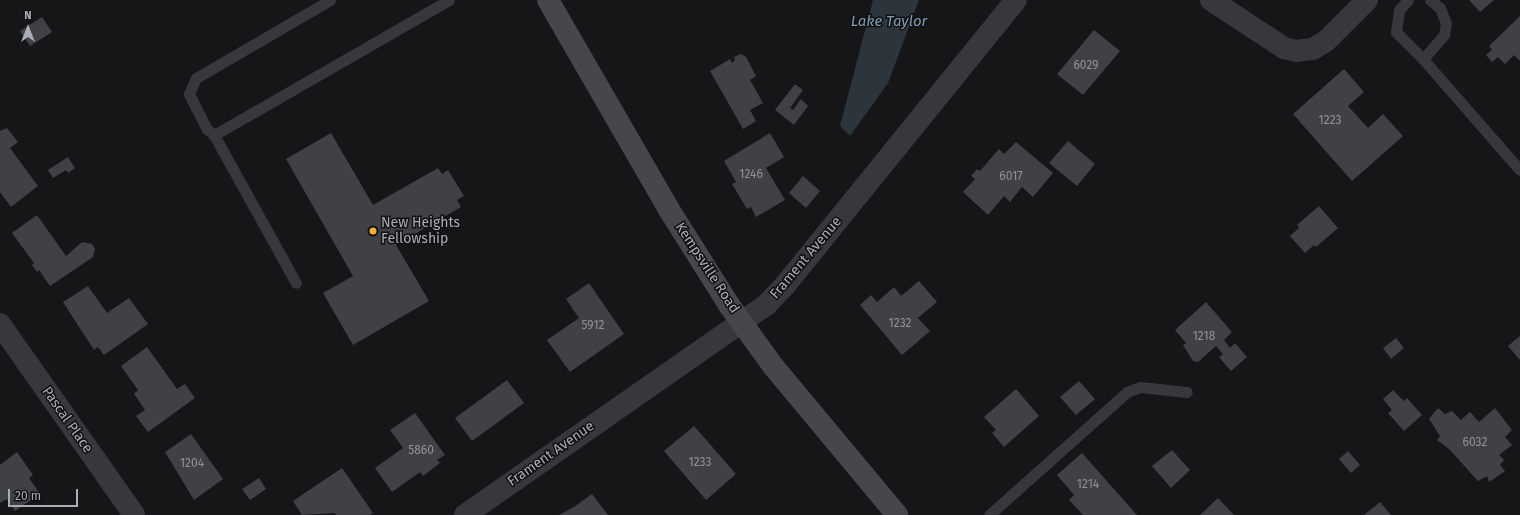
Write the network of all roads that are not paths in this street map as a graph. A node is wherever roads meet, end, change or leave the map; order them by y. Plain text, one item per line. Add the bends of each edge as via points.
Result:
1 (330, 0) edge
2 (449, 0) edge
3 (548, 0) edge
4 (1016, 0) edge
5 (1211, 0) edge
6 (1367, 0) edge
7 (1408, 0) edge
8 (1430, 0) edge
9 (1423, 58) junction
10 (214, 135) junction
11 (1520, 170) edge
12 (296, 282) dead end
13 (741, 322) junction
14 (0, 324) edge
15 (1187, 392) dead end
16 (134, 515) edge
17 (465, 515) edge
18 (897, 515) edge
19 (989, 515) edge

1 - 10 lane via 196,78 189,94 207,129
2 - 10 lane
3 - 13 main road, Kempsville Road via 668,208
4 - 13 street, Frament Avenue via 786,284 767,304
5 - 6 street via 1284,48 1296,51 1313,49 1326,41
7 - 9 lane via 1399,10 1396,32
8 - 9 lane via 1440,8 1446,23 1444,35
9 - 11 lane
10 - 12 lane
13 - 17 street, Frament Avenue
13 - 18 main road, Kempsville Road via 773,366
14 - 16 street, Pascal Place
15 - 19 lane via 1140,387 1127,392

